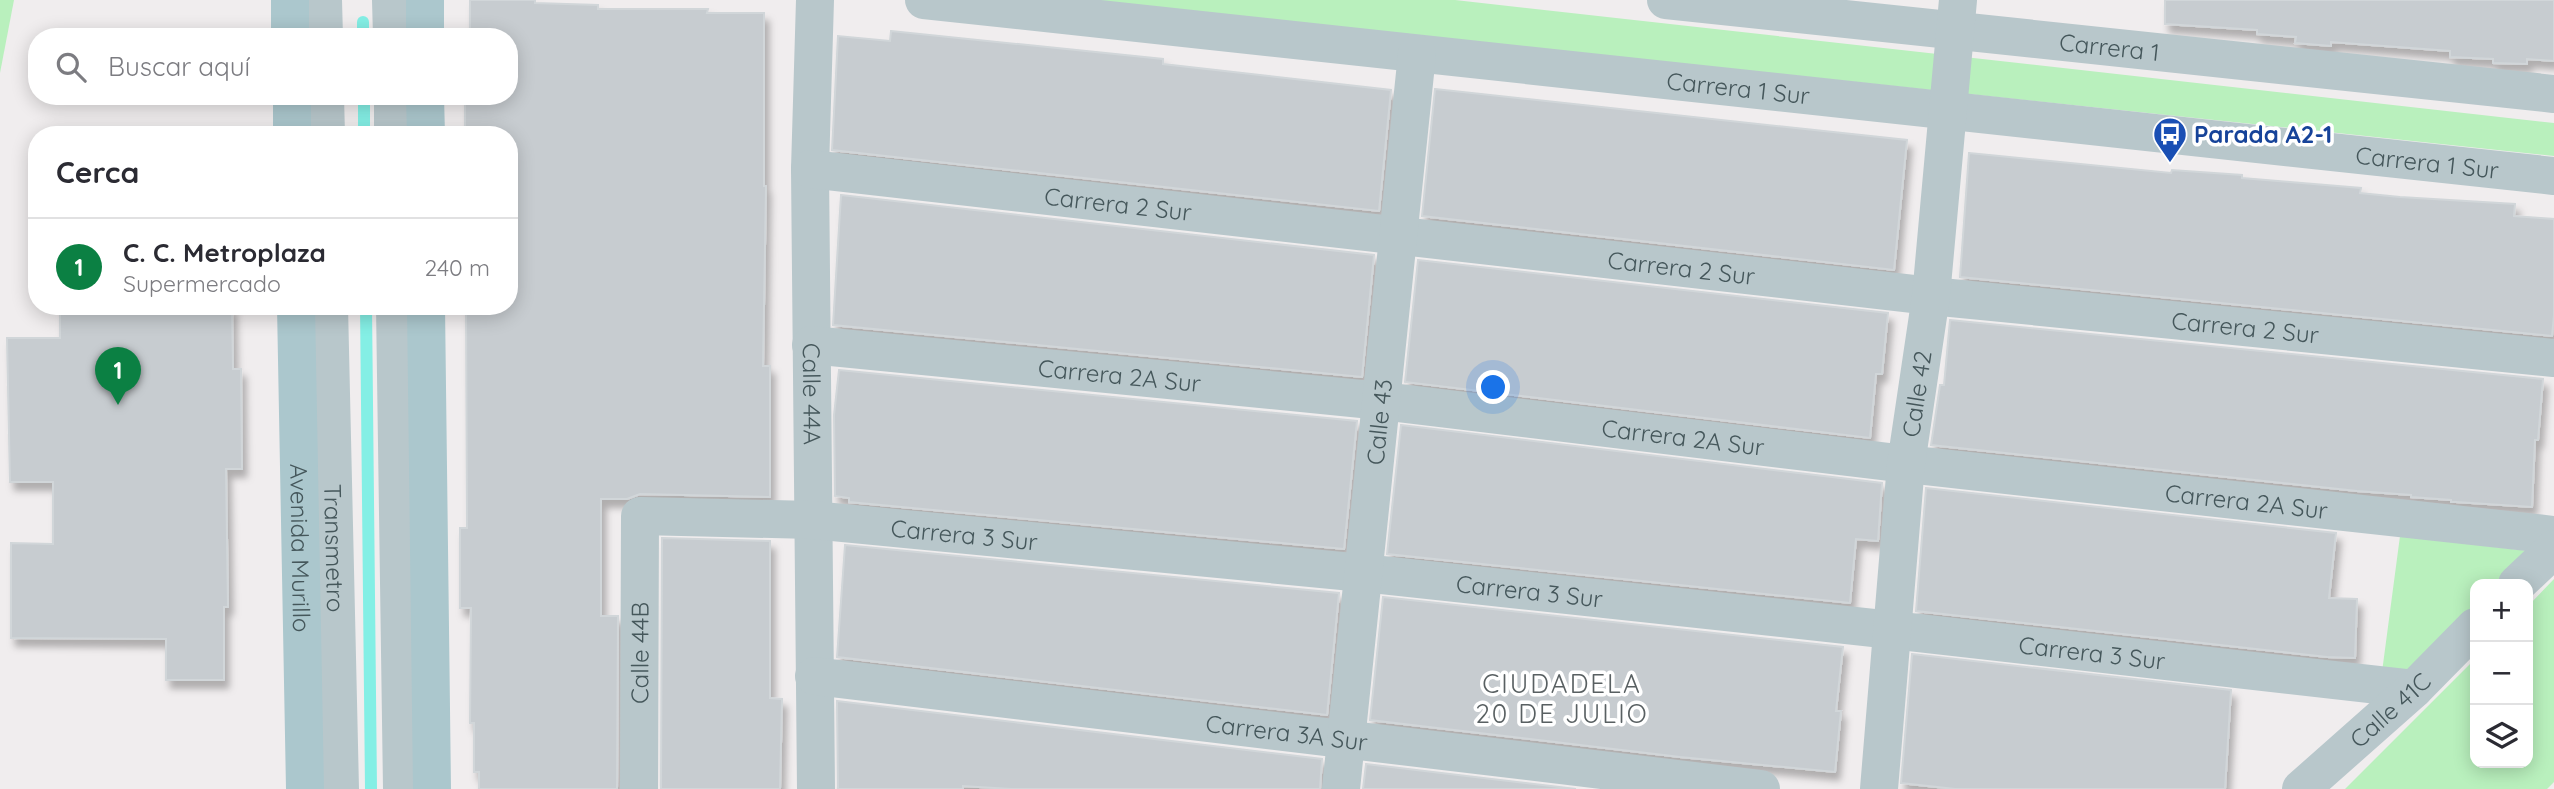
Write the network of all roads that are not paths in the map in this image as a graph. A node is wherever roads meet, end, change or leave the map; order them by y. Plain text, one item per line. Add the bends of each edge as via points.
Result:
1 (290, 0) edge
2 (323, 0) edge
3 (391, 0) edge
4 (425, 0) edge
5 (815, 0) edge
6 (924, 0) edge
7 (1666, 0) edge
8 (1956, 16) edge
9 (290, 28) edge
10 (324, 28) edge
11 (392, 28) edge
12 (425, 28) edge
13 (1417, 54) junction
14 (2554, 94) edge
15 (292, 105) edge
16 (325, 105) edge
17 (393, 105) edge
18 (425, 105) edge
19 (1949, 111) junction
20 (292, 126) edge
21 (326, 126) edge
22 (393, 126) edge
23 (425, 126) edge
24 (810, 169) junction
25 (2554, 176) edge
26 (1397, 236) junction
27 (1931, 296) junction
28 (296, 315) edge
29 (329, 315) edge
30 (396, 315) edge
31 (426, 315) edge
32 (811, 345) junction
33 (2554, 358) edge
34 (1382, 401) junction
35 (1906, 464) junction
36 (640, 516) joint
37 (812, 520) junction
38 (2554, 535) edge
39 (2554, 549) edge
40 (1363, 573) junction
41 (2521, 579) edge
42 (1892, 630) junction
43 (2470, 632) edge
44 (814, 676) junction
45 (2414, 690) junction
46 (1345, 739) junction
47 (305, 789) edge
48 (340, 789) edge
49 (402, 789) edge
50 (432, 789) edge
51 (639, 789) edge
52 (816, 789) edge
53 (1340, 789) edge
54 (1761, 789) edge
55 (1879, 789) edge
56 (2301, 789) edge

1 - 9 main road
2 - 10 street
3 - 11 street
4 - 12 main road
5 - 24 street, Calle 44A
6 - 13 street, Carrera 1 Sur
7 - 8 street, Carrera 1
8 - 14 street, Carrera 1
8 - 19 street, Calle 42
13 - 19 street, Carrera 1 Sur
13 - 26 street, Calle 43
15 - 20 main road
16 - 21 street
17 - 22 street
18 - 23 main road
19 - 25 street, Carrera 1 Sur
19 - 27 street, Calle 42
24 - 26 street, Carrera 2 Sur
24 - 32 street, Calle 44A
26 - 27 street, Carrera 2 Sur
26 - 34 street, Calle 43
27 - 33 street, Carrera 2 Sur
27 - 35 street, Calle 42
28 - 47 main road, Avenida Murillo
29 - 48 street, Transmetro
30 - 49 street
31 - 50 main road
32 - 34 street, Carrera 2A Sur
32 - 37 street, Calle 44A
34 - 35 street, Carrera 2A Sur
34 - 40 street, Calle 43
35 - 38 street, Carrera 2A Sur
35 - 42 street, Calle 42
36 - 37 street, Carrera 3 Sur
36 - 51 street, Calle 44B
37 - 40 street, Carrera 3 Sur
37 - 44 street, Calle 44A
39 - 41 street
40 - 42 street, Carrera 3 Sur
40 - 46 street, Calle 43
42 - 45 street, Carrera 3 Sur
42 - 55 street, Calle 42
43 - 45 street, Calle 41C
44 - 46 street, Carrera 3A Sur
44 - 52 street, Calle 44A
45 - 56 street, Calle 41C
46 - 53 street, Calle 43
46 - 54 street, Carrera 3A Sur

